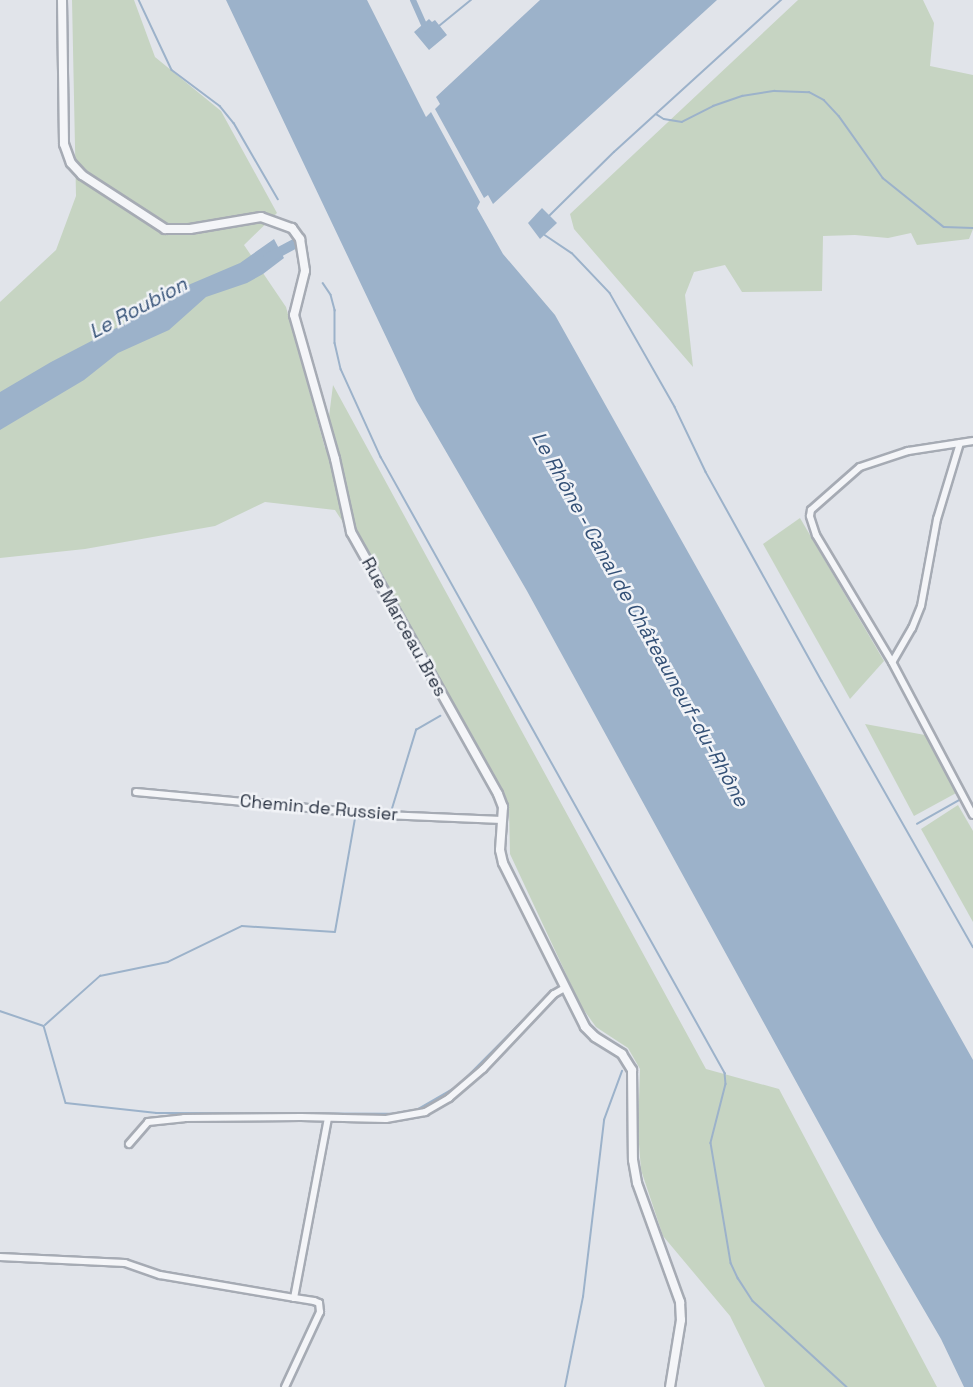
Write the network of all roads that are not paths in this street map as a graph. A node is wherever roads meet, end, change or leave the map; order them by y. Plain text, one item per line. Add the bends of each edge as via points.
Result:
1 (62, 0) edge
2 (973, 441) edge
3 (960, 443) junction
4 (892, 662) junction
5 (136, 792) dead end
6 (973, 815) edge
7 (502, 820) junction
8 (565, 988) junction
9 (328, 1118) junction
10 (129, 1144) dead end
11 (0, 1257) edge
12 (294, 1298) junction
13 (285, 1387) edge
14 (670, 1387) edge

1 - 7 street, Rue Marceau Bres via 64,144 71,163 82,175 165,229 190,229 261,217 292,228 300,239 305,271 294,315 335,459 346,517 498,794
2 - 3 street
3 - 4 street via 937,519 921,606
3 - 4 street via 908,451 860,467 811,510 816,535
4 - 6 street
5 - 7 street, Chemin de Russier via 384,814
7 - 8 street, Rue Marceau Bres via 503,863
8 - 9 street via 554,994 483,1069 449,1098 425,1112 386,1119
8 - 14 street, Rue Marceau Bres via 585,1027 621,1054 632,1070 637,1183 680,1302 681,1320
9 - 10 street via 184,1118 148,1122
9 - 12 street
11 - 12 street via 125,1263 160,1275
12 - 13 street via 319,1303 320,1311

